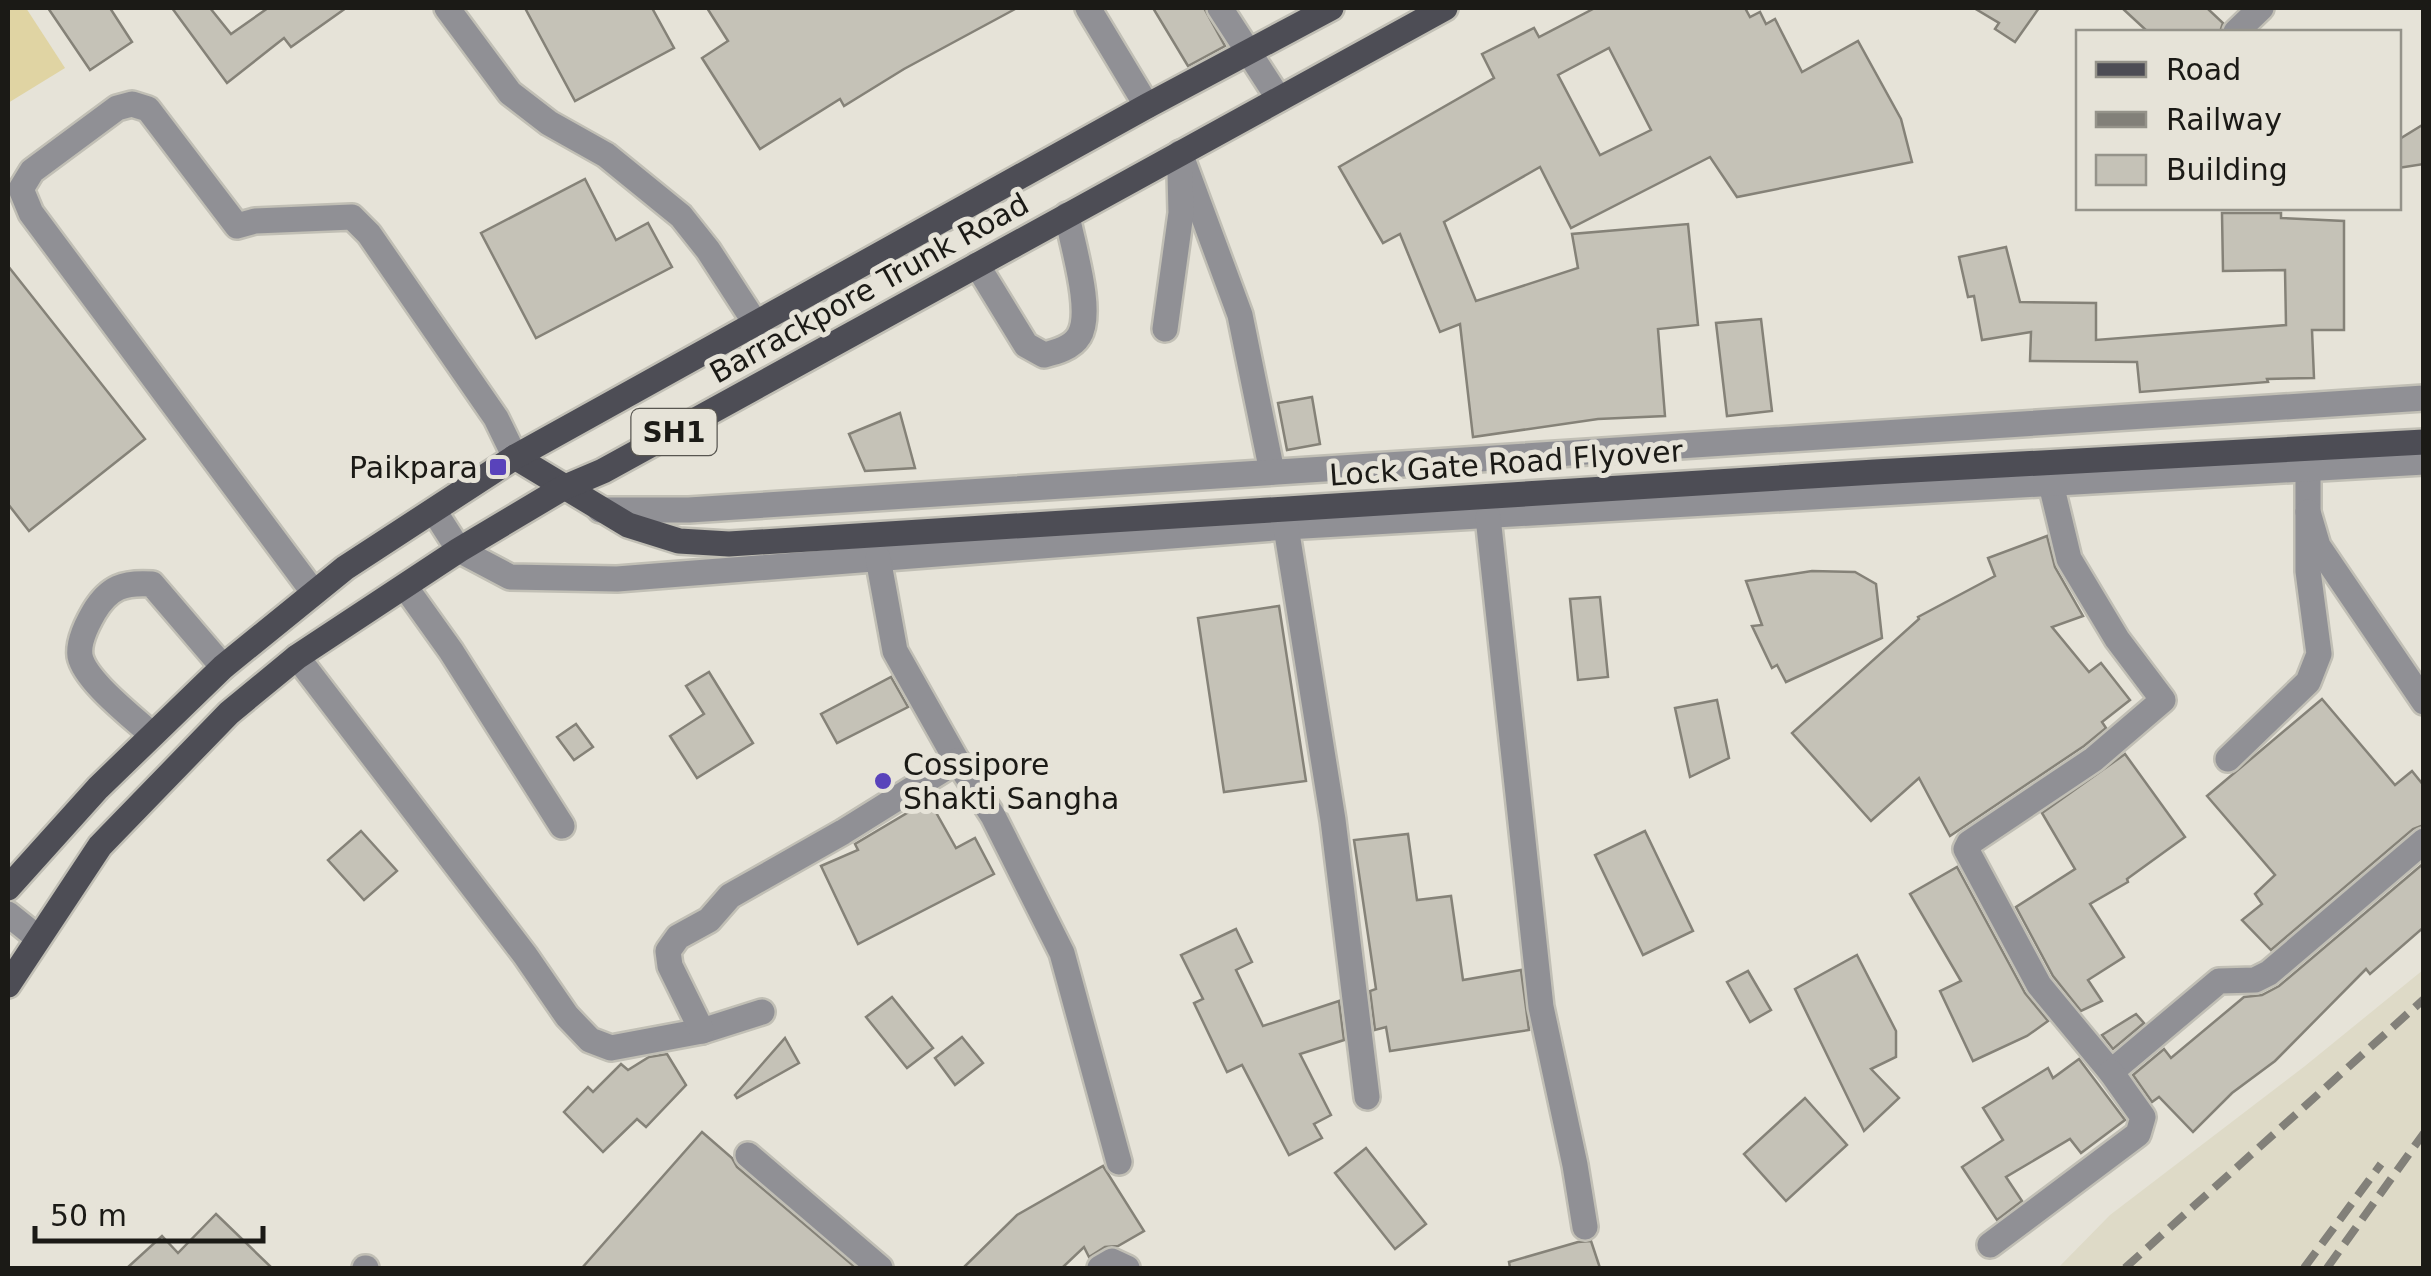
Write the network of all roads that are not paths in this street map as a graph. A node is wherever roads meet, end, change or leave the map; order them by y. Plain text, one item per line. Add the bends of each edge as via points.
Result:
1 (446, 8) edge
2 (1088, 8) edge
3 (1220, 8) edge
4 (1331, 8) edge
5 (1445, 8) edge
6 (2261, 8) edge
7 (2238, 30) edge
8 (1251, 52) junction
9 (1279, 99) junction
10 (1147, 106) junction
11 (1180, 153) junction
12 (1067, 215) junction
13 (978, 264) junction
14 (756, 324) junction
15 (1164, 329) dead end
16 (2424, 398) edge
17 (2424, 442) edge
18 (515, 457) junction
19 (2424, 462) edge
20 (2308, 469) junction
21 (1272, 472) junction
22 (2051, 484) junction
23 (563, 488) junction
24 (600, 510) junction
25 (434, 511) junction
26 (2308, 512) junction
27 (1488, 517) junction
28 (1286, 528) junction
29 (459, 550) junction
30 (878, 558) junction
31 (406, 588) junction
32 (314, 593) junction
33 (297, 657) junction
34 (223, 667) junction
35 (2424, 702) edge
36 (152, 735) junction
37 (2228, 759) dead end
38 (957, 761) junction
39 (562, 826) dead end
40 (2424, 841) edge
41 (8, 888) edge
42 (8, 914) edge
43 (38, 938) junction
44 (8, 985) edge
45 (762, 1012) dead end
46 (702, 1031) junction
47 (2111, 1072) junction
48 (1367, 1097) dead end
49 (748, 1155) dead end
50 (1119, 1162) dead end
51 (1585, 1227) dead end
52 (1990, 1246) dead end
53 (880, 1268) edge
54 (1100, 1268) edge
55 (1128, 1268) edge

1 - 14 street via 510,92 606,155 681,216
2 - 10 street
3 - 8 street
4 - 8 main road, Barrackpore Trunk Road / SH1
5 - 9 main road, Barrackpore Trunk Road / SH1
6 - 7 street
8 - 9 street
8 - 10 main road, Barrackpore Trunk Road / SH1
9 - 11 main road, Barrackpore Trunk Road / SH1
10 - 14 main road, Barrackpore Trunk Road / SH1
11 - 12 main road, Barrackpore Trunk Road / SH1
11 - 15 street via 1181,213
11 - 21 street via 1240,315
12 - 13 main road, Barrackpore Trunk Road / SH1
12 - 13 street via 1085,312 1079,337 1063,350 1044,355 1026,344
13 - 23 main road, Barrackpore Trunk Road / SH1
14 - 18 main road, Barrackpore Trunk Road / SH1
16 - 21 street
17 - 24 main road, Lock Gate Road Flyover via 729,544 650,534
18 - 23 main road, Lock Gate Road Flyover
18 - 25 main road, Barrackpore Trunk Road / SH1
18 - 32 street via 496,418 352,217 237,226 148,110 117,108 32,171 20,189 31,214
19 - 20 street
20 - 22 street
20 - 26 street
21 - 24 street via 689,510
22 - 27 street
22 - 47 street via 2074,569 2163,700 1966,849 2039,984
23 - 24 main road, Lock Gate Road Flyover
23 - 29 main road, Barrackpore Trunk Road / SH1
25 - 29 street
25 - 32 main road, Barrackpore Trunk Road / SH1
26 - 35 street via 2318,546
26 - 37 street via 2319,654 2308,682
27 - 28 street
27 - 51 street via 1541,1008
28 - 30 street
28 - 48 street via 1333,820
29 - 30 street via 510,577 617,580
29 - 31 main road, Barrackpore Trunk Road / SH1
30 - 38 street via 895,651
31 - 33 main road, Barrackpore Trunk Road / SH1
31 - 39 street
32 - 34 main road, Barrackpore Trunk Road / SH1
33 - 43 main road, Barrackpore Trunk Road / SH1 via 229,712 100,846
33 - 46 street via 590,1040 611,1048
34 - 36 main road, Barrackpore Trunk Road / SH1
34 - 36 street via 152,584 127,582 102,599 79,654 88,674
36 - 41 main road, Barrackpore Trunk Road / SH1
38 - 46 street via 730,896 709,920 678,937 668,951 670,966
38 - 50 street via 993,816 1062,953
40 - 47 street via 2268,974 2219,981
42 - 43 street
43 - 44 main road, Barrackpore Trunk Road / SH1
45 - 46 street
47 - 52 street via 2143,1118 2138,1134
49 - 53 street
54 - 55 street via 1112,1261

